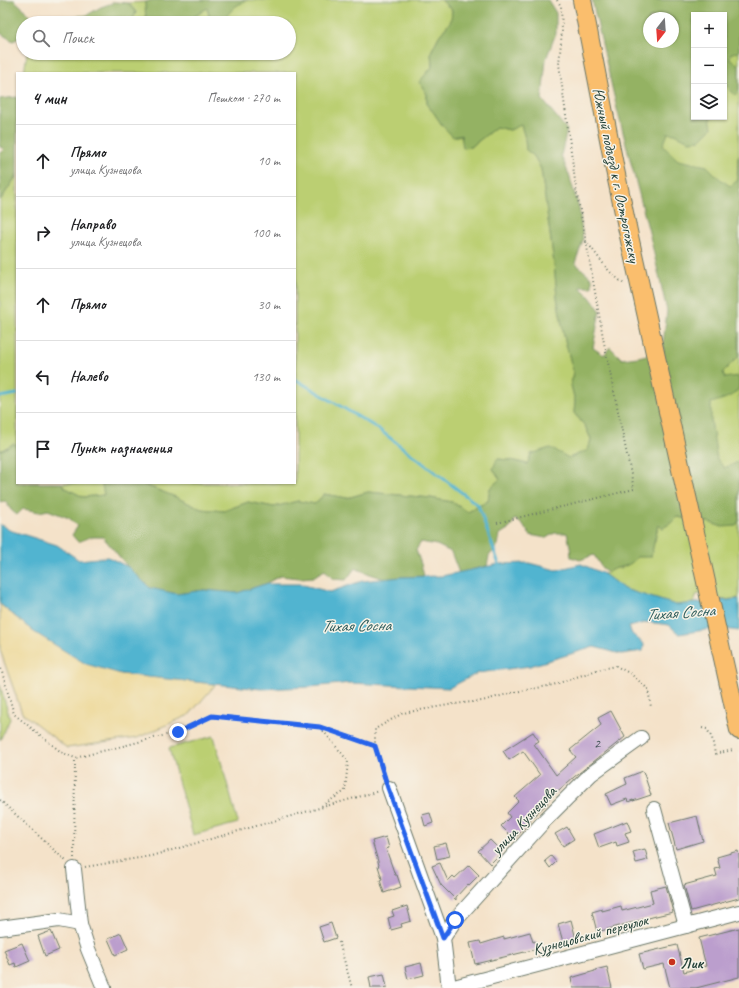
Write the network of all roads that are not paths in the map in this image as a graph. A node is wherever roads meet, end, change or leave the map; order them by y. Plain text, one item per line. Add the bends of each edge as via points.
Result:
1 (582, 0) edge
2 (739, 730) edge
3 (642, 738) dead end
4 (388, 788) road end
5 (654, 809) dead end
6 (74, 869) road end
7 (739, 912) edge
8 (80, 924) junction
9 (686, 926) junction
10 (0, 928) edge
11 (443, 938) junction
12 (104, 988) edge
13 (450, 988) edge

1 - 2 main road, Южный подъезд к г. Острогожску via 615,170
3 - 11 street, улица Кузнецова via 591,774 546,819 460,914
4 - 11 street
5 - 9 street
6 - 8 street
7 - 9 street, Кузнецовский переулок
8 - 10 street via 59,920
8 - 12 street
9 - 13 street, Кузнецовский переулок
11 - 13 street

